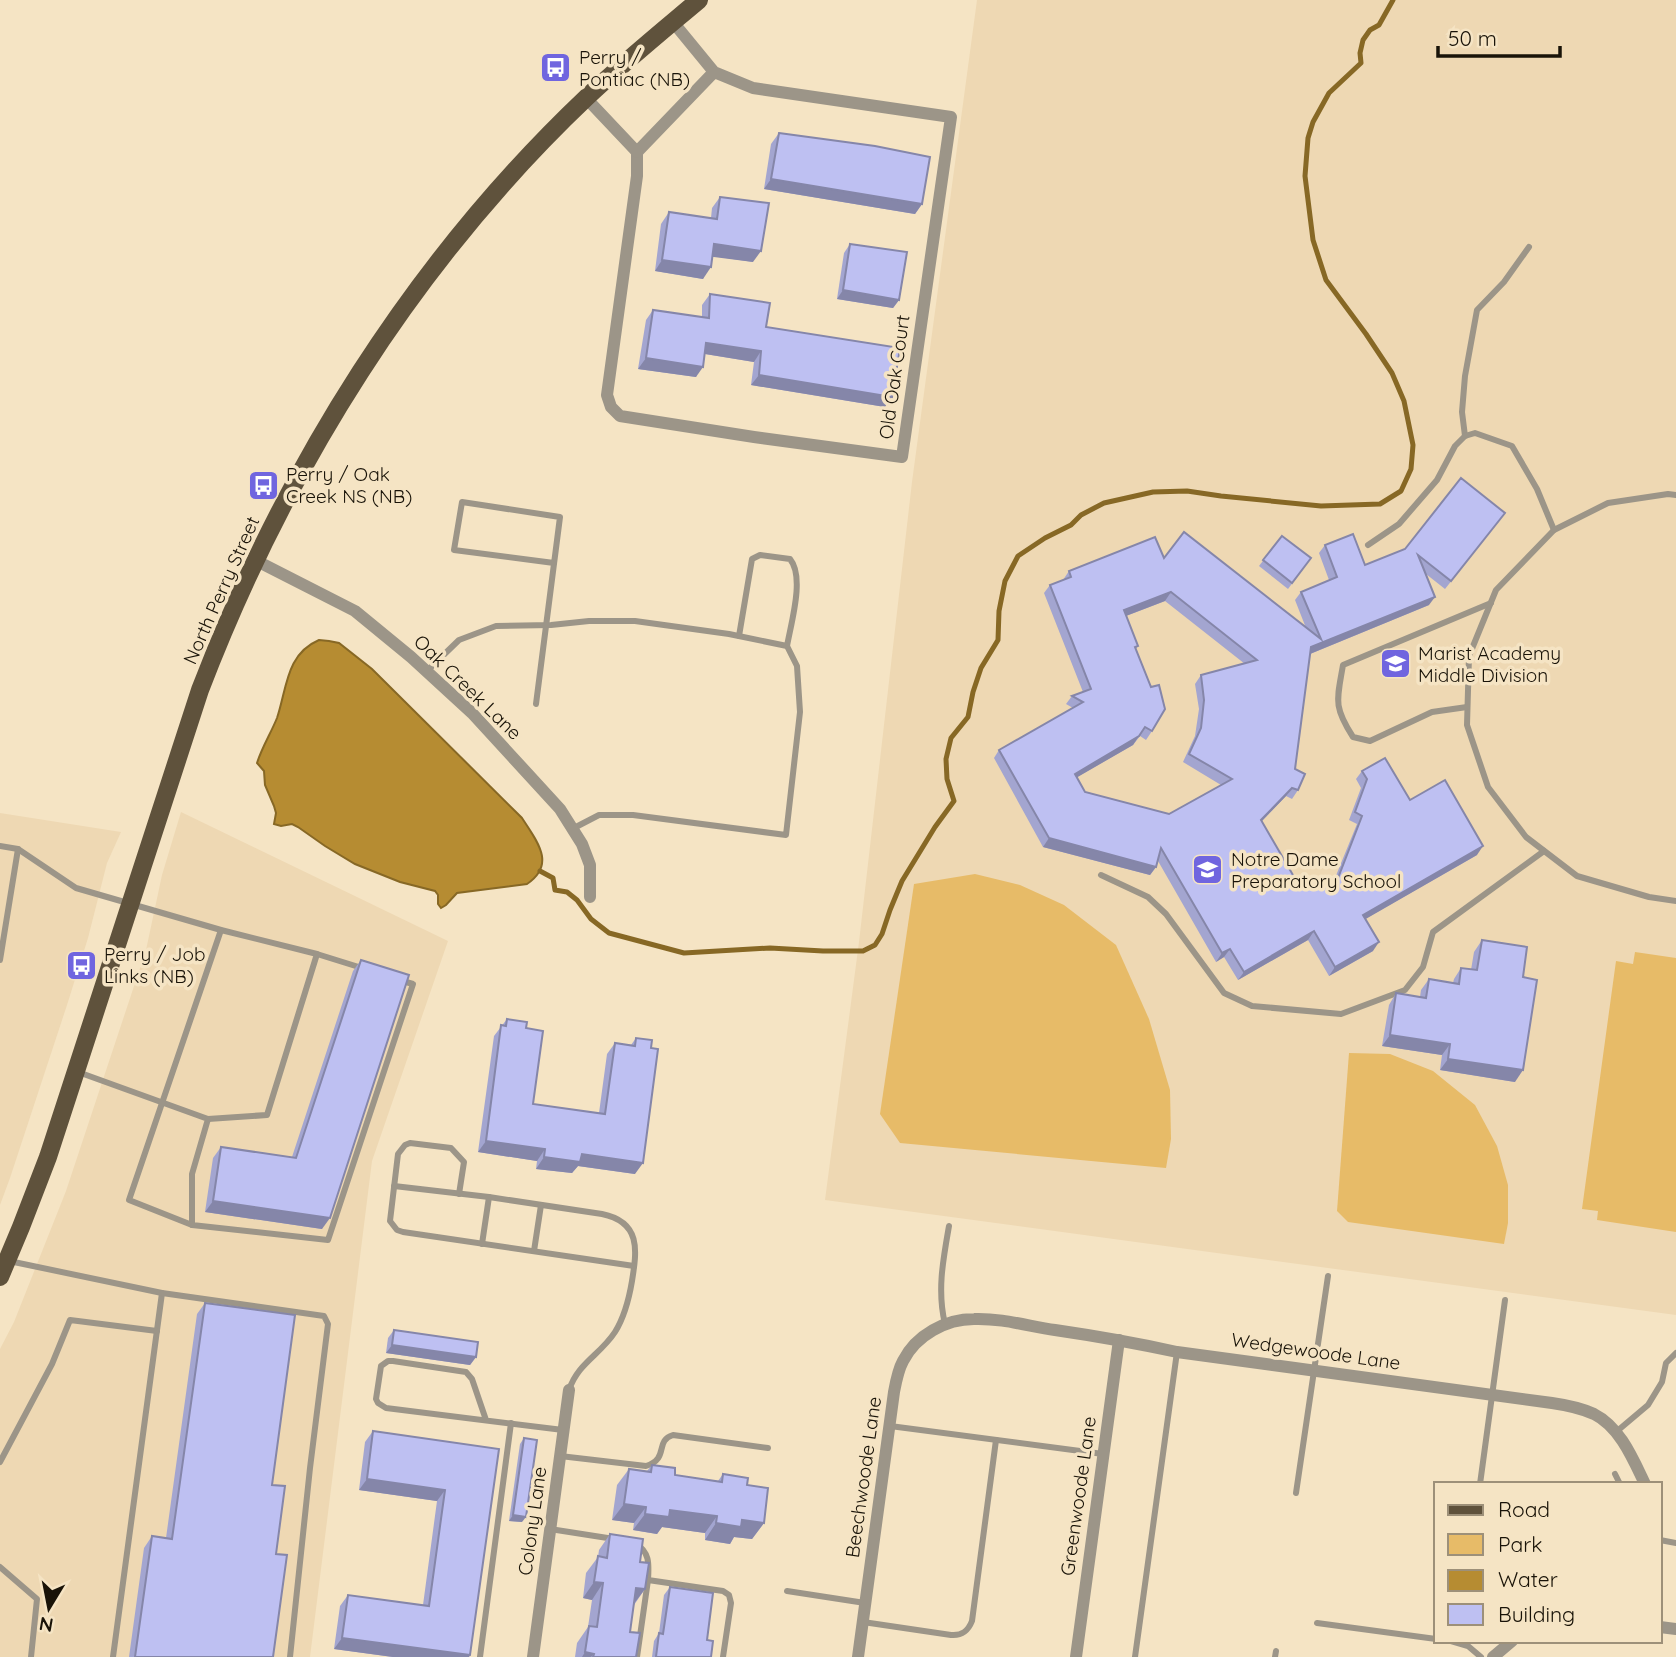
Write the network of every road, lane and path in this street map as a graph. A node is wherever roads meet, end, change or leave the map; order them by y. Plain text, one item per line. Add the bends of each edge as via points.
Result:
1 (699, 0) edge
2 (673, 22) junction
3 (714, 72) junction
4 (586, 98) junction
5 (637, 152) junction
6 (1529, 247) dead end
7 (1465, 436) junction
8 (1676, 495) edge
9 (1554, 530) junction
10 (1368, 545) dead end
11 (255, 560) junction
12 (554, 563) junction
13 (1490, 603) junction
14 (547, 625) junction
15 (739, 636) junction
16 (787, 646) junction
17 (427, 671) junction
18 (536, 704) dead end
19 (1467, 707) junction
20 (572, 828) junction
21 (0, 846) edge
22 (18, 849) junction
23 (1544, 851) junction
24 (1101, 875) dead end
25 (590, 897) dead end
26 (1676, 901) edge
27 (130, 904) junction
28 (221, 930) junction
29 (317, 954) junction
30 (0, 960) edge
31 (365, 969) edge
32 (389, 977) edge
33 (76, 1071) junction
34 (162, 1102) junction
35 (208, 1119) junction
36 (394, 1186) junction
37 (459, 1194) junction
38 (489, 1197) junction
39 (541, 1205) junction
40 (192, 1225) junction
41 (949, 1226) dead end
42 (482, 1244) junction
43 (534, 1251) junction
44 (2, 1264) edge
45 (634, 1266) junction
46 (1328, 1276) dead end
47 (162, 1293) junction
48 (1505, 1300) dead end
49 (945, 1324) junction
50 (157, 1331) junction
51 (1119, 1340) junction
52 (1177, 1352) junction
53 (1676, 1353) edge
54 (1314, 1370) junction
55 (569, 1390) joint
56 (1492, 1394) junction
57 (486, 1420) junction
58 (511, 1423) junction
59 (889, 1426) junction
60 (564, 1430) junction
61 (1616, 1432) junction
62 (996, 1440) junction
63 (768, 1448) dead end
64 (1103, 1454) junction
65 (560, 1456) junction
66 (0, 1462) edge
67 (1615, 1474) dead end
68 (1480, 1482) edge
69 (1619, 1482) edge
70 (1644, 1482) edge
71 (1296, 1493) dead end
72 (550, 1529) junction
73 (616, 1539) edge
74 (630, 1541) edge
75 (0, 1567) edge
76 (648, 1580) junction
77 (787, 1591) dead end
78 (865, 1603) junction
79 (862, 1622) junction
80 (1317, 1623) dead end
81 (1434, 1639) edge
82 (1458, 1643) edge
83 (1510, 1643) edge
84 (32, 1657) edge
85 (113, 1657) edge
86 (290, 1657) edge
87 (480, 1657) edge
88 (533, 1657) edge
89 (637, 1657) edge
90 (723, 1657) edge
91 (858, 1657) edge
92 (1076, 1657) edge
93 (1135, 1657) edge
94 (1481, 1657) edge
95 (1493, 1657) edge

1 - 2 main road, North Perry Street
2 - 3 street, Old Oak Court
2 - 4 main road, North Perry Street
3 - 5 street
3 - 5 street, Old Oak Court via 753,88 951,117 902,457 620,416 611,407 607,395
4 - 5 street
4 - 11 main road, North Perry Street via 483,208 399,316 337,409
6 - 7 lane via 1477,310 1465,376
7 - 9 lane via 1475,433 1512,446
7 - 10 lane via 1437,480 1399,524
8 - 9 lane via 1608,503
9 - 13 lane via 1496,590
11 - 17 street, Oak Creek Lane via 355,611
11 - 27 main road, North Perry Street via 195,702
12 - 12 lane via 560,517 462,502 454,550
12 - 14 lane
13 - 19 lane via 1469,656
13 - 19 lane via 1343,665 1337,699 1341,719 1353,737 1370,741 1432,712
14 - 15 lane via 635,621
14 - 17 lane via 496,626 459,640
14 - 18 lane
15 - 16 lane
15 - 16 lane via 752,559 760,555 790,559 797,584
16 - 20 lane via 797,666 800,712 786,835 633,815 599,815
17 - 20 street, Oak Creek Lane via 560,808
19 - 23 lane via 1467,725 1488,787 1526,837
20 - 25 street, Oak Creek Lane via 590,865
21 - 22 lane
22 - 27 lane via 76,888
22 - 30 lane
23 - 24 lane via 1433,932 1423,967 1405,990 1341,1014 1252,1006 1224,993 1166,914 1147,897
23 - 26 lane via 1577,876
27 - 28 lane
27 - 33 main road, North Perry Street
28 - 29 lane
28 - 34 lane
29 - 31 lane
29 - 35 lane via 267,1115
32 - 40 lane via 413,984 328,1240
33 - 34 lane
33 - 44 main road, North Perry Street via 35,1193
34 - 35 lane
34 - 40 lane via 129,1200
35 - 40 lane via 192,1174
36 - 37 lane
36 - 37 lane via 400,1149 410,1143 451,1147 464,1162
36 - 42 lane via 390,1222 397,1230
37 - 38 lane
38 - 39 lane
38 - 42 lane
39 - 43 lane
39 - 45 lane via 622,1222 636,1243
41 - 49 lane via 940,1293
42 - 43 lane
43 - 45 lane
44 - 47 lane
45 - 55 lane via 620,1323 578,1372
46 - 54 lane
47 - 50 lane
47 - 86 lane via 324,1316 328,1324
48 - 56 lane
49 - 51 street, Wedgewoode Lane via 986,1319
49 - 59 street, Beechwoode Lane via 926,1334 903,1360
50 - 66 lane via 70,1320
50 - 85 lane
51 - 52 street, Wedgewoode Lane
51 - 64 street, Greenwoode Lane
52 - 54 street, Wedgewoode Lane
52 - 93 lane
53 - 61 lane via 1666,1363 1662,1382 1647,1405
54 - 56 street, Wedgewoode Lane
54 - 71 lane
55 - 60 street, Colony Lane
56 - 61 street, Wedgewoode Lane via 1579,1408
56 - 68 lane
57 - 57 lane via 382,1406 376,1399 381,1366 393,1361 466,1372
57 - 58 lane
58 - 60 lane
58 - 87 lane
59 - 62 lane
59 - 78 street, Beechwoode Lane
60 - 65 street, Colony Lane
61 - 70 street, Wedgewoode Lane
62 - 64 lane
62 - 79 lane via 969,1627 955,1636
63 - 65 lane via 673,1435 663,1441 656,1462 646,1466
64 - 92 street, Greenwoode Lane
65 - 72 street, Colony Lane
67 - 69 lane
72 - 73 lane
72 - 88 street, Colony Lane
74 - 76 lane via 647,1554
75 - 84 lane via 37,1599
76 - 89 lane
76 - 90 lane via 729,1595
77 - 78 lane
78 - 79 street, Beechwoode Lane
79 - 91 street, Beechwoode Lane
80 - 81 lane
82 - 94 lane
83 - 95 street

